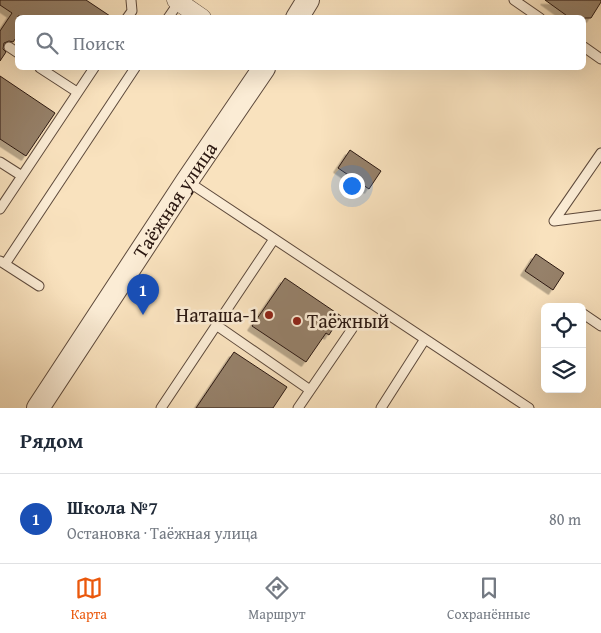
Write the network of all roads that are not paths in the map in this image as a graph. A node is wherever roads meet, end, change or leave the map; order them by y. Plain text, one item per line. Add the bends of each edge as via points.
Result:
1 (130, 0) edge
2 (308, 0) edge
3 (514, 0) edge
4 (178, 1) edge
5 (129, 15) edge
6 (170, 15) edge
7 (198, 15) edge
8 (299, 15) edge
9 (536, 15) edge
10 (586, 48) edge
11 (601, 59) edge
12 (43, 70) edge
13 (93, 70) edge
14 (134, 70) edge
15 (263, 70) edge
16 (77, 92) junction
17 (601, 153) edge
18 (0, 162) edge
19 (22, 176) junction
20 (187, 181) junction
21 (0, 209) edge
22 (601, 215) edge
23 (274, 238) junction
24 (2, 262) edge
25 (39, 286) dead end
26 (586, 317) edge
27 (216, 324) junction
28 (601, 326) edge
29 (352, 329) dead end
30 (425, 339) junction
31 (310, 390) junction
32 (525, 407) edge
33 (38, 408) edge
34 (160, 408) edge
35 (298, 408) edge
36 (381, 408) edge

1 - 5 lane via 132,11
2 - 8 street
3 - 9 lane
4 - 6 lane
4 - 7 street
10 - 11 lane
12 - 16 lane
13 - 16 lane
14 - 24 lane
15 - 20 street, Таёжная улица
16 - 19 lane
17 - 22 lane via 554,221
18 - 19 lane
19 - 21 lane
20 - 23 lane
20 - 33 street, Таёжная улица
23 - 27 lane
23 - 30 lane
24 - 25 lane
26 - 28 lane
27 - 31 lane
27 - 34 lane
29 - 31 lane
30 - 32 lane
30 - 36 lane
31 - 35 lane

